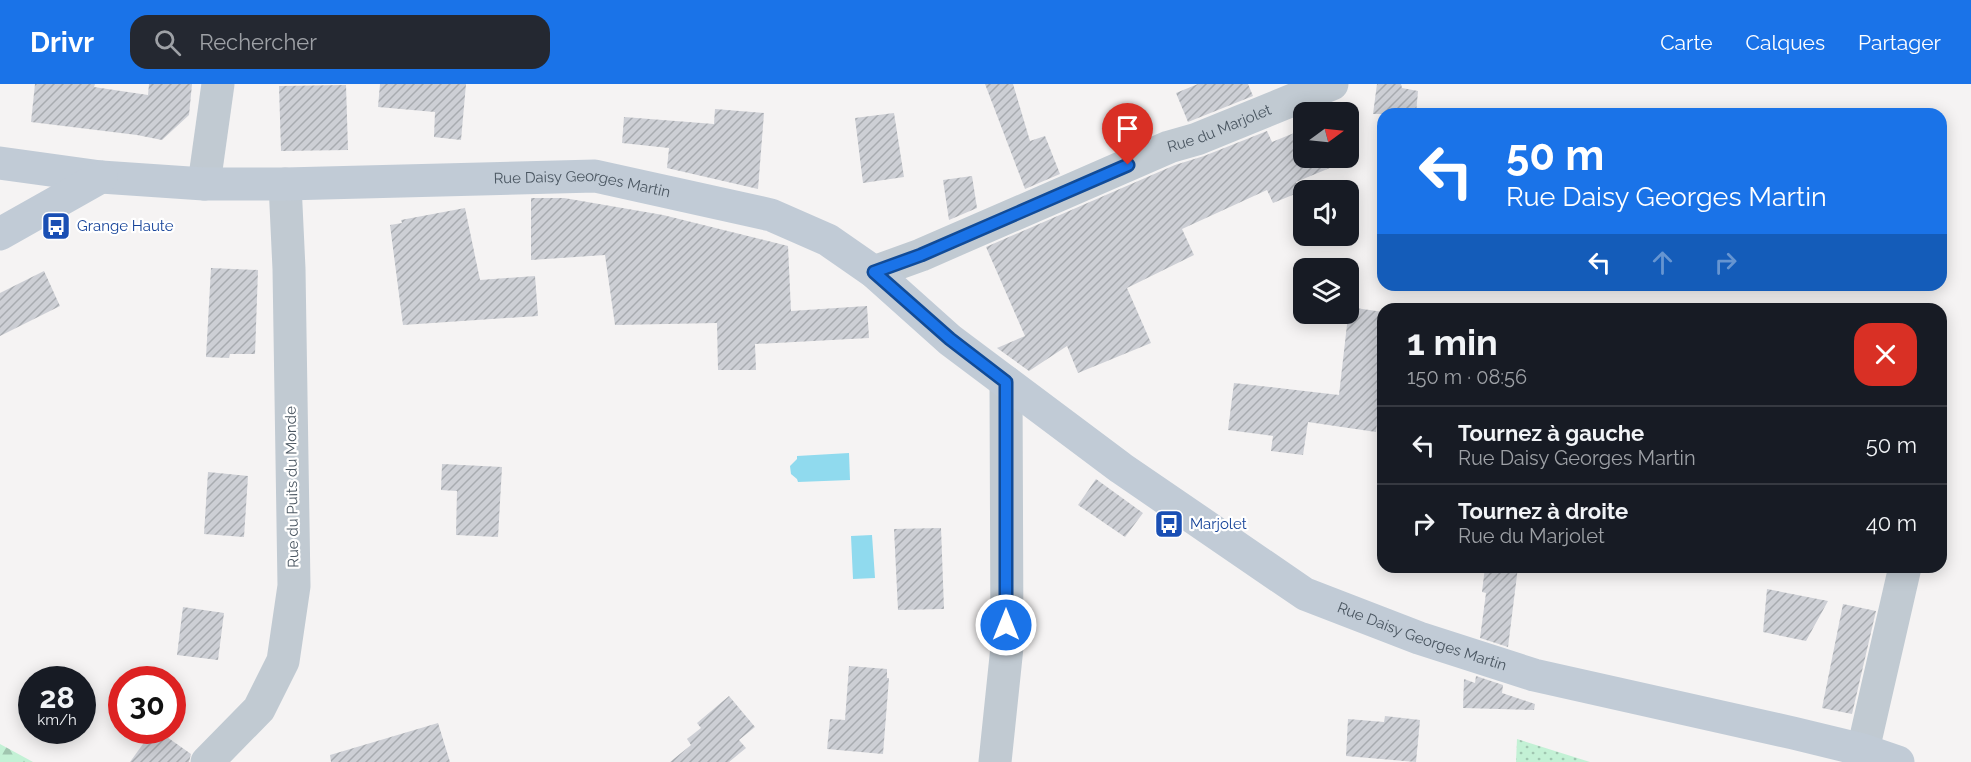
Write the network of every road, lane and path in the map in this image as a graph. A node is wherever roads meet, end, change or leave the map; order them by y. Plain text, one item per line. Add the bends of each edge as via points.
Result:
1 (218, 84) edge
2 (1332, 84) edge
3 (0, 162) edge
4 (101, 177) junction
5 (204, 184) junction
6 (285, 184) junction
7 (0, 234) edge
8 (874, 272) junction
9 (1006, 382) junction
10 (1904, 573) edge
11 (1863, 750) junction
12 (207, 762) edge
13 (995, 762) edge
14 (1898, 762) edge

1 - 5 street
2 - 8 street, Rue du Marjolet via 1169,147
3 - 4 street, Rue Daisy Georges Martin
4 - 5 street, Rue Daisy Georges Martin
4 - 7 street
5 - 6 street, Rue Daisy Georges Martin
6 - 8 street, Rue Daisy Georges Martin via 596,176 771,215 828,240
6 - 12 street, Rue du Puits du Monde via 294,586 283,661 259,709
8 - 9 street, Rue Daisy Georges Martin
9 - 11 street, Rue Daisy Georges Martin via 1121,468 1305,594 1419,638 1534,675
9 - 13 street via 1007,648
10 - 11 street
11 - 14 street, Rue Daisy Georges Martin

